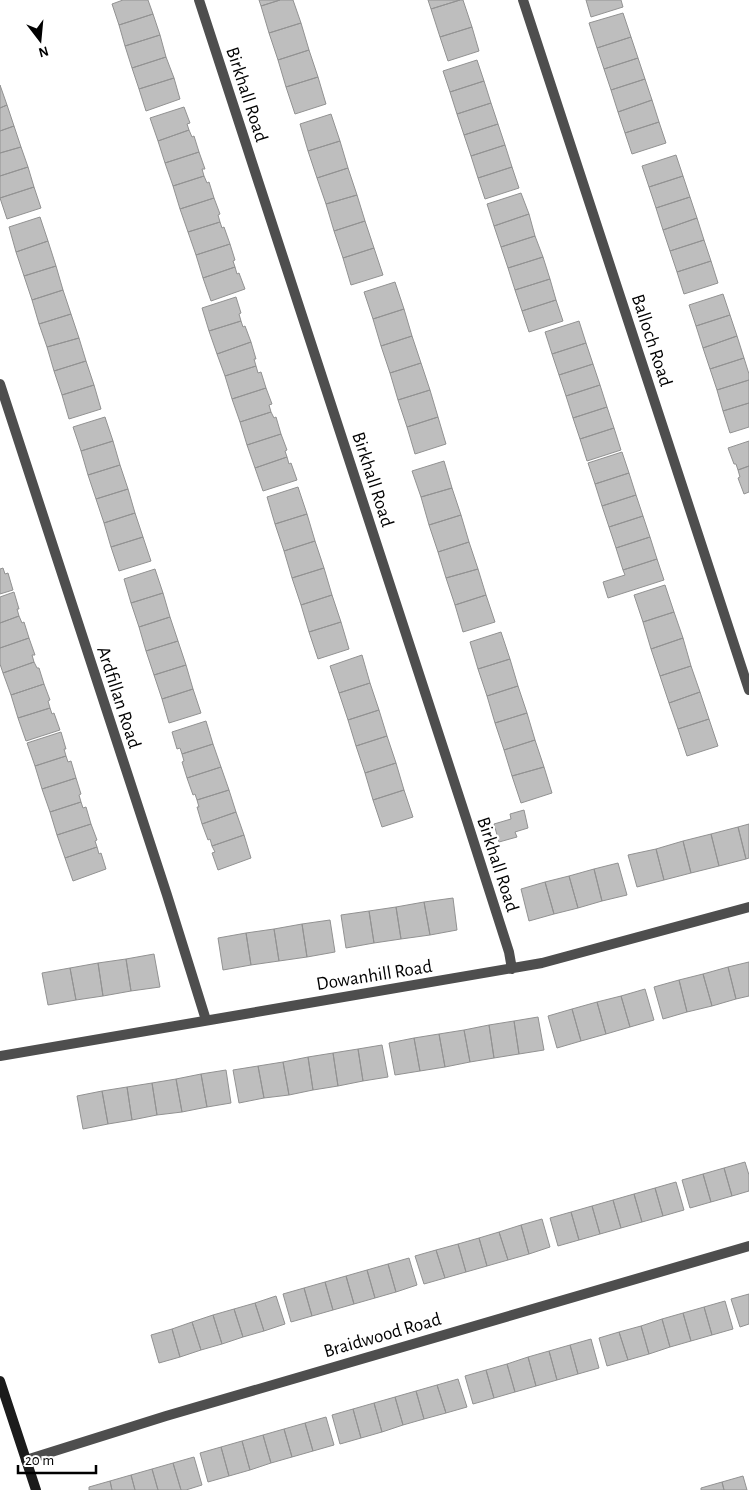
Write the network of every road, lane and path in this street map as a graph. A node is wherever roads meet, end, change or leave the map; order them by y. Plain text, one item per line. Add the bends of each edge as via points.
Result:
1 (199, 0) edge
2 (524, 0) edge
3 (0, 384) edge
4 (749, 690) edge
5 (749, 907) edge
6 (512, 969) junction
7 (206, 1020) junction
8 (0, 1056) edge
9 (749, 1246) edge
10 (0, 1381) edge
11 (26, 1460) junction
12 (36, 1490) edge

1 - 6 street, Birkhall Road via 467,821
2 - 4 street, Balloch Road
3 - 7 street, Ardfillan Road
5 - 6 street, Dowanhill Road
6 - 7 street, Dowanhill Road
7 - 8 street, Dowanhill Road
9 - 11 street, Braidwood Road
10 - 11 street
11 - 12 street

